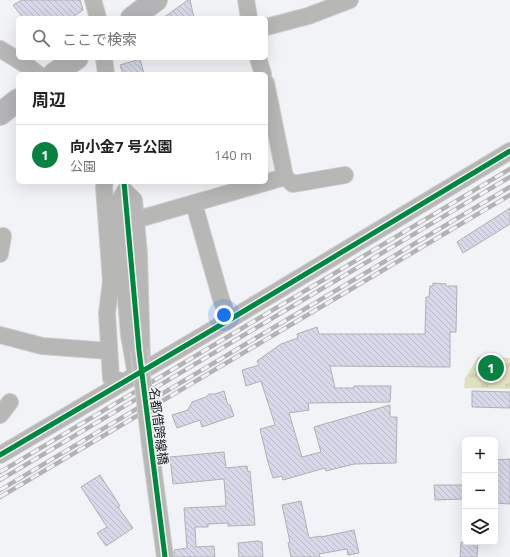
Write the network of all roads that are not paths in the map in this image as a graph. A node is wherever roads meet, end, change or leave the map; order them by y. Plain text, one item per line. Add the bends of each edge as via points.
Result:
1 (93, 0) edge
2 (156, 0) edge
3 (246, 0) edge
4 (350, 0) edge
5 (97, 16) edge
6 (135, 16) edge
7 (249, 16) edge
8 (268, 26) edge
9 (0, 49) edge
10 (16, 59) edge
11 (18, 60) edge
12 (74, 60) edge
13 (104, 60) edge
14 (259, 60) edge
15 (35, 72) edge
16 (57, 72) edge
17 (106, 72) edge
18 (262, 72) edge
19 (268, 94) edge
20 (16, 102) edge
21 (0, 114) edge
22 (510, 151) edge
23 (345, 175) dead end
24 (286, 178) junction
25 (268, 183) edge
26 (105, 184) edge
27 (265, 184) edge
28 (125, 192) edge
29 (194, 204) junction
30 (135, 220) junction
31 (3, 236) dead end
32 (0, 254) edge
33 (230, 320) junction
34 (0, 335) edge
35 (109, 351) junction
36 (134, 376) junction
37 (10, 402) dead end
38 (0, 415) edge
39 (0, 455) edge
40 (165, 557) edge

1 - 5 street
2 - 6 highway
3 - 7 street
4 - 8 street via 308,16
9 - 10 street
11 - 15 street
12 - 16 highway
13 - 17 street
14 - 18 street
19 - 24 street
20 - 21 highway
22 - 33 street
23 - 24 street via 293,184
24 - 25 street
26 - 35 street via 111,281 107,313
27 - 29 street
28 - 30 street via 134,200
28 - 36 street via 118,203
28 - 40 street, 名都借跨線橋, bridge via 139,350
29 - 30 street
29 - 33 street via 221,298
30 - 36 street via 139,254
31 - 32 street
33 - 36 street
34 - 35 street via 42,346
35 - 36 street via 111,378
36 - 39 street
37 - 38 street

